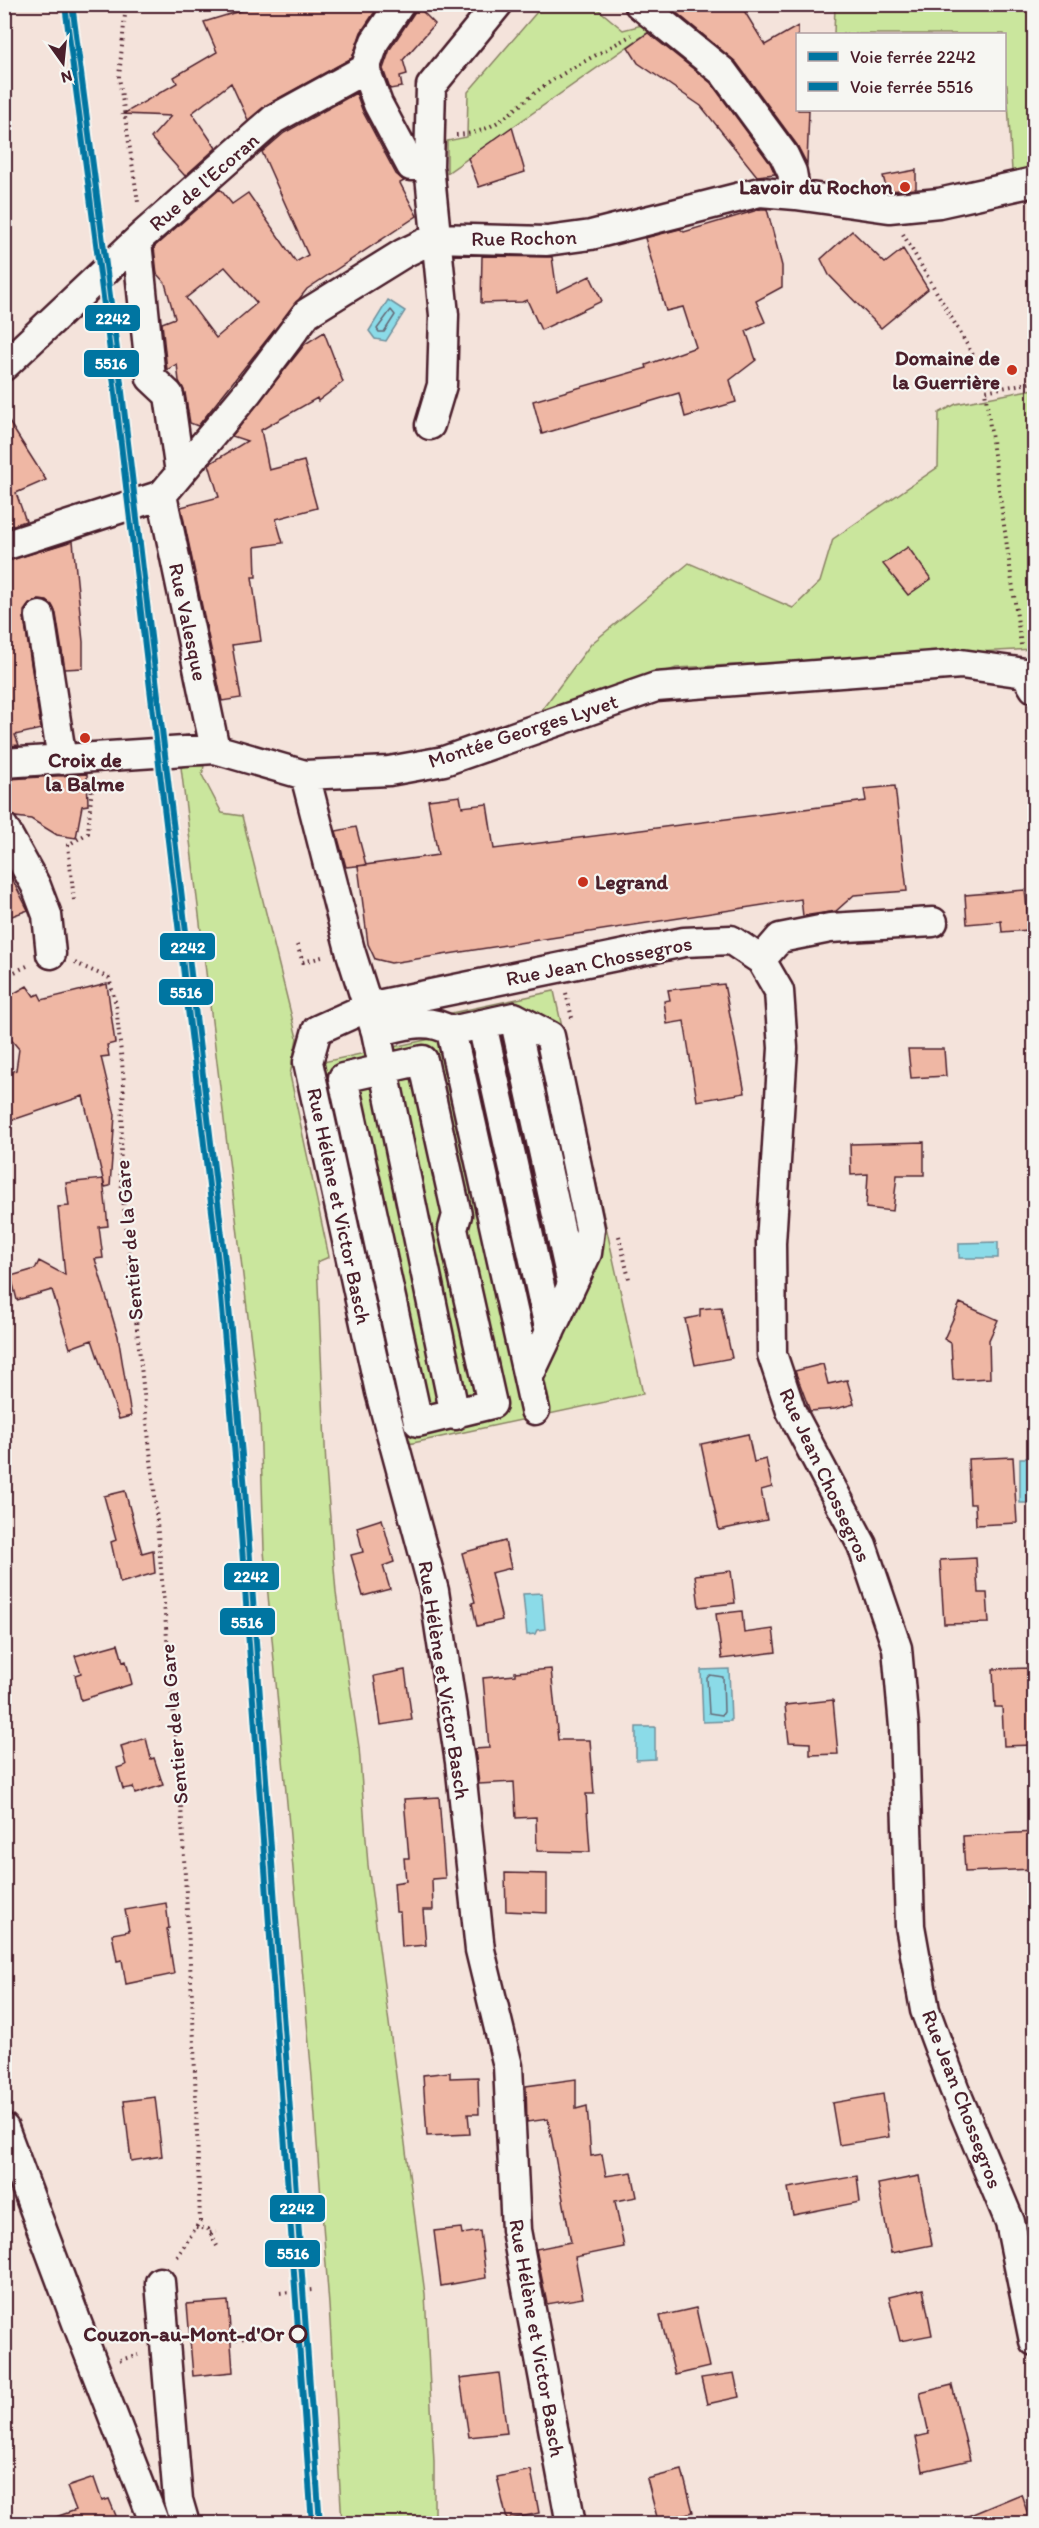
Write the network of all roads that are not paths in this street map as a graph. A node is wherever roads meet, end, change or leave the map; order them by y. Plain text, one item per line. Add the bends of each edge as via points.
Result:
1 (400, 4) edge
2 (498, 4) edge
3 (649, 12) edge
4 (365, 69) junction
5 (429, 166) junction
6 (1035, 182) edge
7 (796, 195) junction
8 (435, 238) junction
9 (135, 243) junction
10 (4, 366) edge
11 (430, 425) dead end
12 (180, 473) junction
13 (156, 498) junction
14 (4, 546) edge
15 (40, 616) dead end
16 (1030, 680) edge
17 (209, 749) junction
18 (62, 760) junction
19 (4, 763) edge
20 (305, 775) junction
21 (4, 828) edge
22 (933, 922) dead end
23 (51, 954) road end
24 (761, 960) junction
25 (372, 1020) junction
26 (482, 1024) junction
27 (451, 1030) junction
28 (384, 1069) junction
29 (442, 1146) junction
30 (401, 1154) junction
31 (361, 1161) junction
32 (418, 1236) junction
33 (379, 1245) junction
34 (550, 1332) junction
35 (528, 1378) junction
36 (535, 1410) dead end
37 (455, 1415) junction
38 (4, 2128) edge
39 (160, 2282) road end
40 (1035, 2341) edge
41 (155, 2523) edge
42 (185, 2523) edge
43 (571, 2523) edge

1 - 4 street via 375,41
2 - 5 street via 431,86
3 - 7 street via 723,72 784,155
4 - 5 street via 378,104 411,166
4 - 9 street, Rue de l'Ecoran via 274,119
5 - 8 street
6 - 7 street, Rue Rochon via 939,203 889,208
7 - 8 street, Rue Rochon via 760,192 591,236 547,241
8 - 11 street via 444,315 443,373
8 - 12 street, Rue Rochon via 308,313
9 - 10 street, Rue de l'Ecoran
9 - 12 street via 151,378 169,395
12 - 13 street, Rue Rochon
13 - 14 street
13 - 17 street, Rue Valesque
15 - 18 street
16 - 20 street, Montée Georges Lyvet via 961,664 656,687 444,761 389,771
17 - 18 street, Montée Georges Lyvet
17 - 20 street, Montée Georges Lyvet
18 - 19 street, Montée Georges Lyvet
20 - 25 street
21 - 23 street via 47,915
22 - 24 street via 830,928 780,938
24 - 25 street, Rue Jean Chossegros via 731,940 684,942
24 - 40 street, Rue Jean Chossegros via 779,991 783,1048 771,1243 772,1354 791,1411 862,1545 897,1648 904,1727 910,1926 925,2010 1010,2222
25 - 27 street via 422,1022
25 - 28 street
25 - 43 street, Rue Hélène et Victor Basch via 317,1030 308,1062 380,1392 434,1591 460,1762 480,1950 508,2066 516,2230
26 - 27 street
26 - 34 street
26 - 34 street via 514,1017 572,1284
27 - 35 street
28 - 29 street via 423,1060
28 - 30 street
28 - 31 street via 343,1078
29 - 30 street
29 - 37 street via 457,1215 453,1229 492,1404
30 - 31 street
30 - 32 street
31 - 33 street
32 - 33 street
32 - 37 street
33 - 37 street via 418,1422
34 - 35 street
35 - 36 street
38 - 41 street
39 - 42 street via 178,2500

